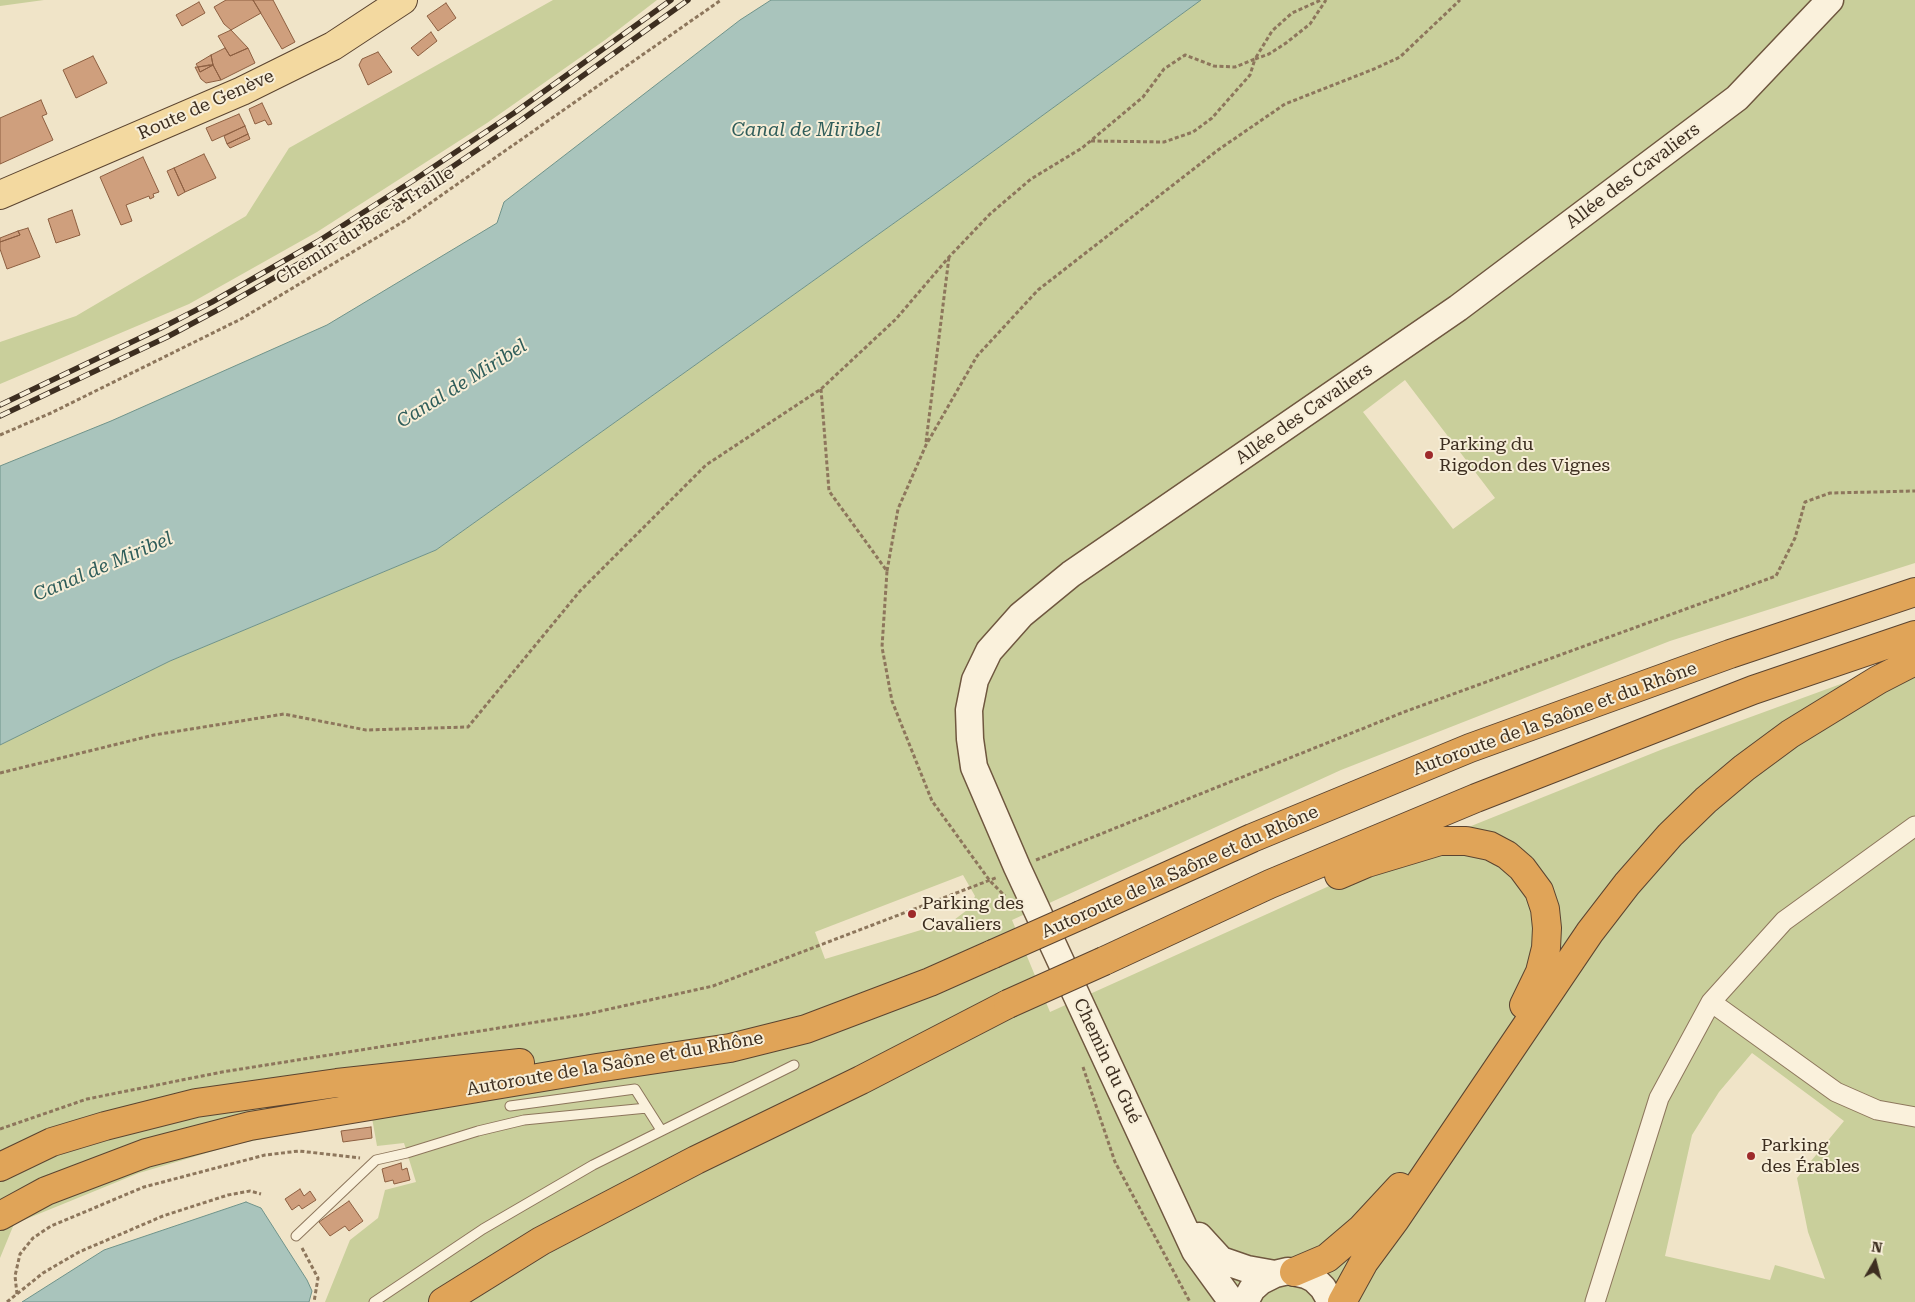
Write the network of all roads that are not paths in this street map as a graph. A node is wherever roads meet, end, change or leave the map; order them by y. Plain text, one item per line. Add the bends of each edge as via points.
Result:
1 (403, 0) edge
2 (1830, 0) edge
3 (0, 195) edge
4 (1915, 592) edge
5 (1915, 636) edge
6 (1915, 661) edge
7 (1915, 826) edge
8 (1270, 884) junction
9 (1036, 909) joint
10 (1711, 1002) junction
11 (867, 1006) junction
12 (794, 1066) dead end
13 (510, 1106) dead end
14 (648, 1108) junction
15 (1915, 1117) edge
16 (661, 1130) junction
17 (0, 1167) edge
18 (1177, 1214) junction
19 (0, 1216) edge
20 (296, 1236) road end
21 (1285, 1273) junction
22 (374, 1302) edge
23 (443, 1302) edge
24 (1232, 1302) edge
25 (1245, 1302) edge
26 (1331, 1302) edge
27 (1342, 1302) edge
28 (1596, 1302) edge

1 - 3 main road, Route de Genève via 333,46 242,91
2 - 9 street, Allée des Cavaliers via 1737,98 1458,308 1071,574 1021,615 989,651 975,680 969,710 974,767
4 - 11 highway, Autoroute de la Saône et du Rhône, bridge via 1730,654 1470,748 1252,838 930,982
5 - 8 highway via 1744,694 1476,798
6 - 27 highway via 1790,734 1744,768 1670,835 1590,932 1364,1262
7 - 10 street via 1784,921
8 - 21 highway via 1314,886 1367,863 1440,841 1466,841 1490,846 1522,868 1539,891 1547,928 1540,972 1526,1002 1405,1181 1361,1228 1327,1258
8 - 23 highway, bridge via 1008,1004 696,1160 541,1241
9 - 18 street, Chemin du Gué
10 - 15 street via 1836,1092 1877,1110
10 - 28 street via 1659,1098
11 - 17 highway via 709,1037 196,1103 52,1142
11 - 19 highway, Autoroute de la Saône et du Rhône via 806,1029 730,1048 250,1126 146,1153 46,1191
12 - 16 lane
13 - 14 lane via 635,1089
14 - 16 lane
14 - 20 lane via 524,1120 376,1160
16 - 22 lane via 593,1165 484,1229
18 - 21 street, Chemin du Gué via 1221,1260 1247,1269
18 - 24 street, Chemin du Gué via 1195,1251
21 - 25 street via 1264,1278 1252,1289
21 - 26 street, Chemin du Gué via 1306,1275 1323,1288

